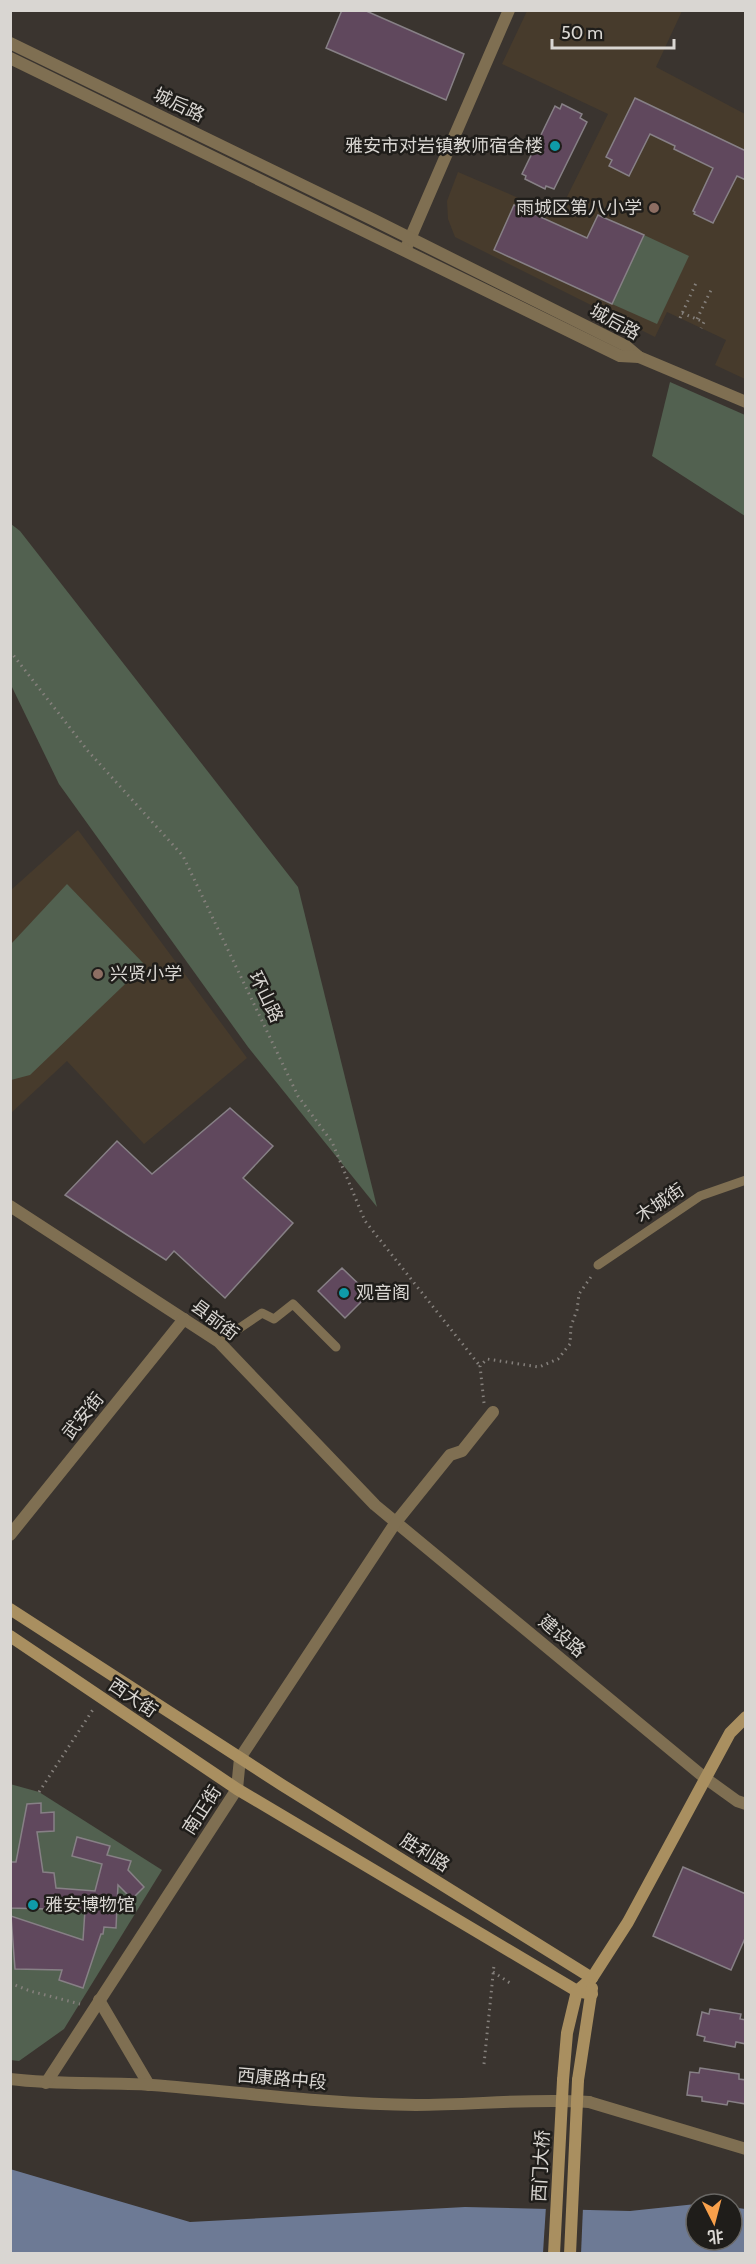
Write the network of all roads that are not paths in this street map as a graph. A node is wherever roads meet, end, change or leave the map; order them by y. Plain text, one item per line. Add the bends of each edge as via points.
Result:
1 (509, 10) edge
2 (10, 43) edge
3 (10, 58) edge
4 (410, 239) junction
5 (404, 252) junction
6 (639, 357) junction
7 (746, 402) edge
8 (746, 1180) edge
9 (10, 1206) edge
10 (598, 1265) road end
11 (184, 1319) junction
12 (219, 1342) junction
13 (336, 1347) dead end
14 (489, 1409) road end
15 (396, 1522) junction
16 (10, 1535) edge
17 (10, 1609) edge
18 (10, 1635) edge
19 (746, 1717) edge
20 (240, 1758) junction
21 (705, 1778) junction
22 (237, 1789) junction
23 (746, 1804) edge
24 (592, 1978) junction
25 (577, 1991) junction
26 (592, 1994) junction
27 (99, 2000) junction
28 (10, 2079) edge
29 (46, 2083) junction
30 (149, 2085) junction
31 (746, 2149) edge
32 (554, 2253) edge
33 (570, 2253) edge

1 - 4 street
2 - 4 street, 城后路
3 - 5 street, 城后路
4 - 5 street
4 - 6 street, 城后路 via 626,346
5 - 6 street, 城后路 via 620,356
6 - 7 street
8 - 10 lane, 木城街 via 700,1196
9 - 11 street, 县前街
11 - 12 street, 县前街
11 - 16 street, 武安街
12 - 13 lane via 262,1313 274,1319 293,1304
12 - 15 street, 县前街 via 375,1505
14 - 15 street, 南正街 via 462,1451 450,1455
15 - 20 street, 南正街
15 - 21 street, 建设路
17 - 20 main road, 西大街
18 - 22 main road, 西大街
19 - 21 main road via 730,1733
20 - 22 street, 南正街
20 - 24 main road, 胜利路
21 - 23 street, 建设路
21 - 24 main road via 628,1922
22 - 25 main road
22 - 27 street, 南正街
24 - 25 main road
24 - 26 main road, 西门大桥
25 - 26 main road
25 - 32 main road, 西门大桥, bridge via 567,2033
26 - 33 main road, 西门大桥, bridge via 579,2080
27 - 29 street, 南正街
27 - 30 street
28 - 29 street, 西康路中段
29 - 30 street, 西康路中段
30 - 31 street, 西康路中段 via 334,2102 589,2102

